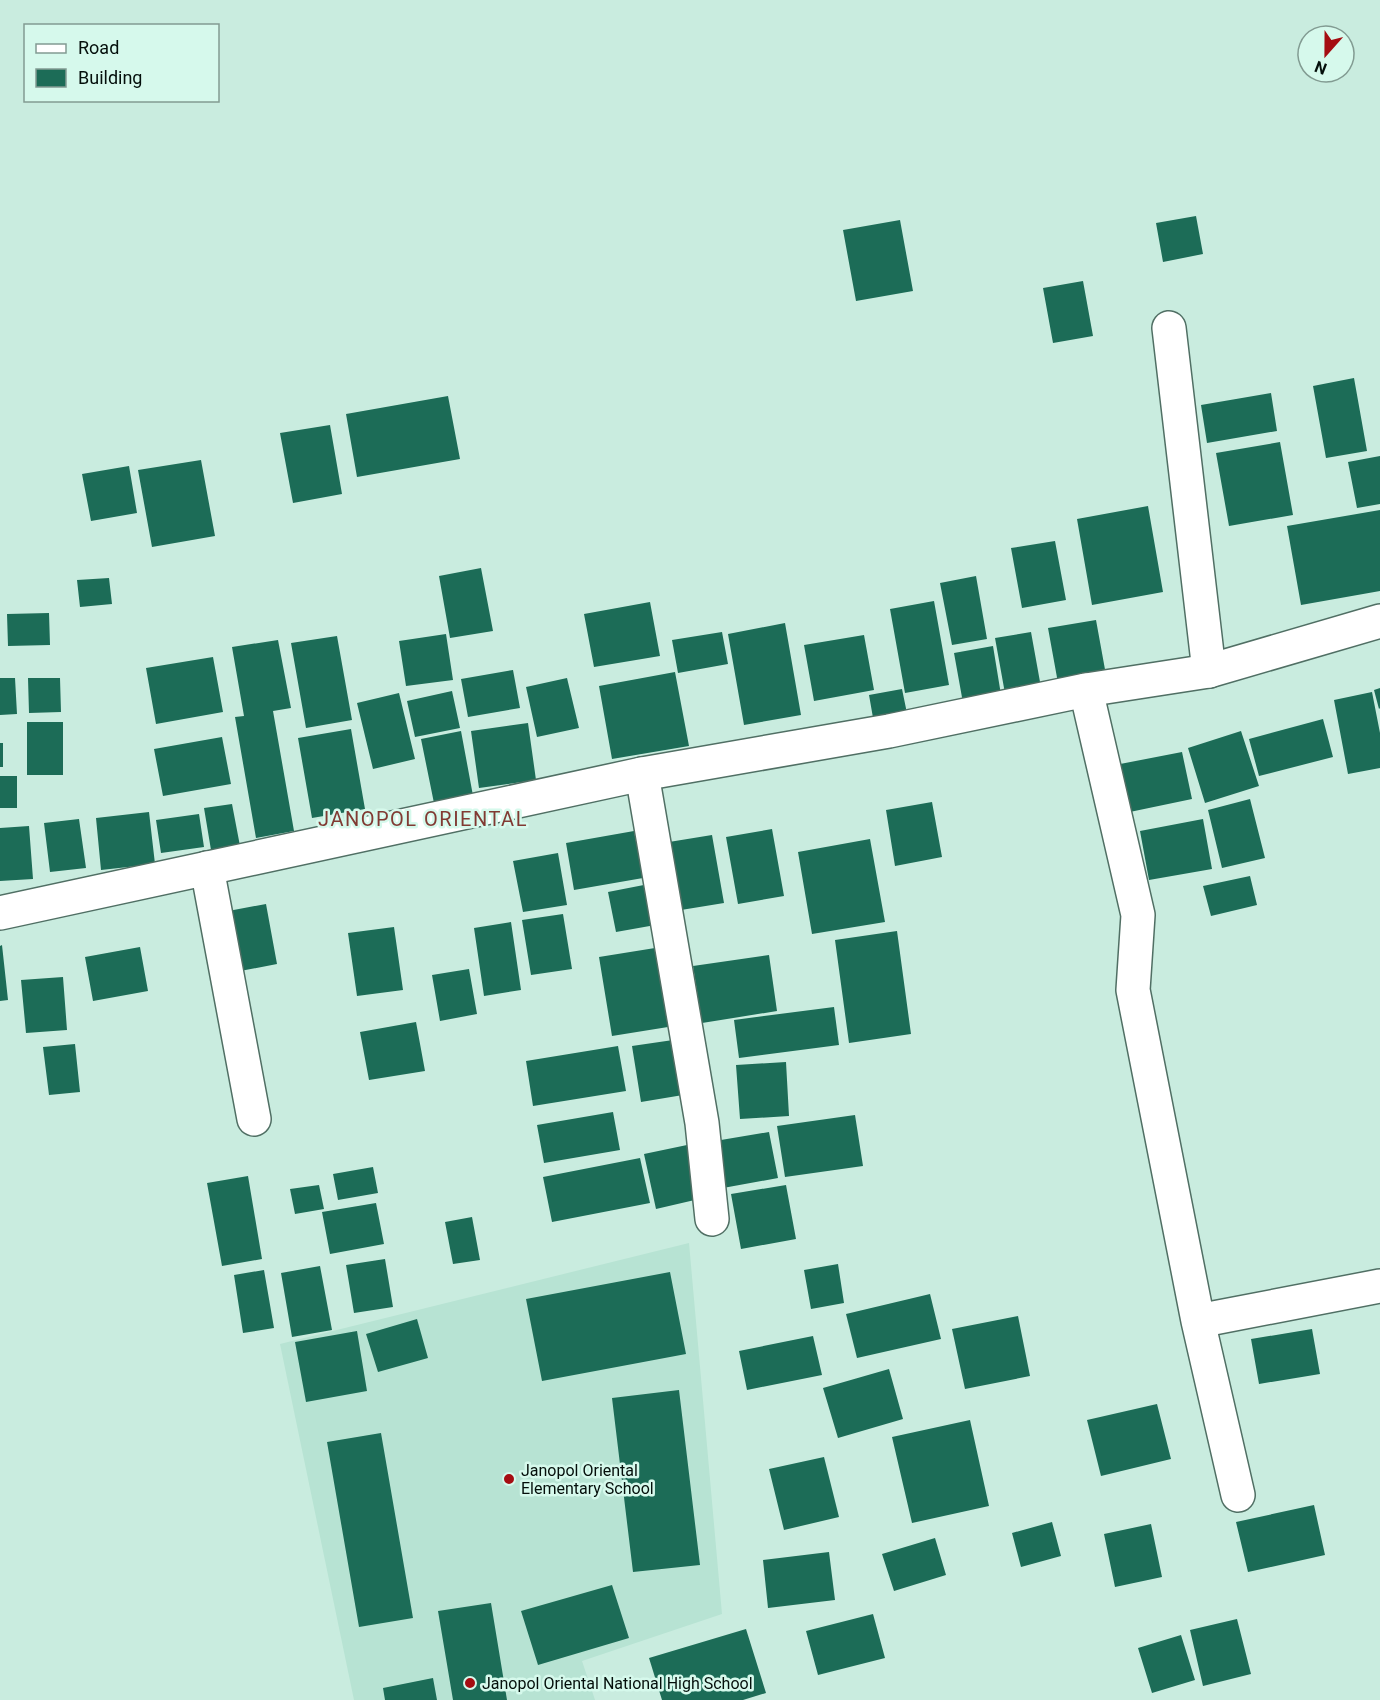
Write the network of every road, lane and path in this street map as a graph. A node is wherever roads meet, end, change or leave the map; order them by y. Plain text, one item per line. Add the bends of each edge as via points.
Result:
1 (1169, 328) dead end
2 (1380, 621) edge
3 (1209, 671) junction
4 (1086, 690) junction
5 (642, 774) junction
6 (207, 868) junction
7 (0, 913) edge
8 (254, 1119) dead end
9 (712, 1219) dead end
10 (1380, 1286) edge
11 (1198, 1321) junction
12 (1238, 1495) dead end

1 - 3 street
2 - 3 street
3 - 4 street
4 - 5 street via 889,731
4 - 11 street via 1138,915 1133,990
5 - 6 street
5 - 9 street via 702,1123
6 - 7 street
6 - 8 street
10 - 11 street
11 - 12 street

